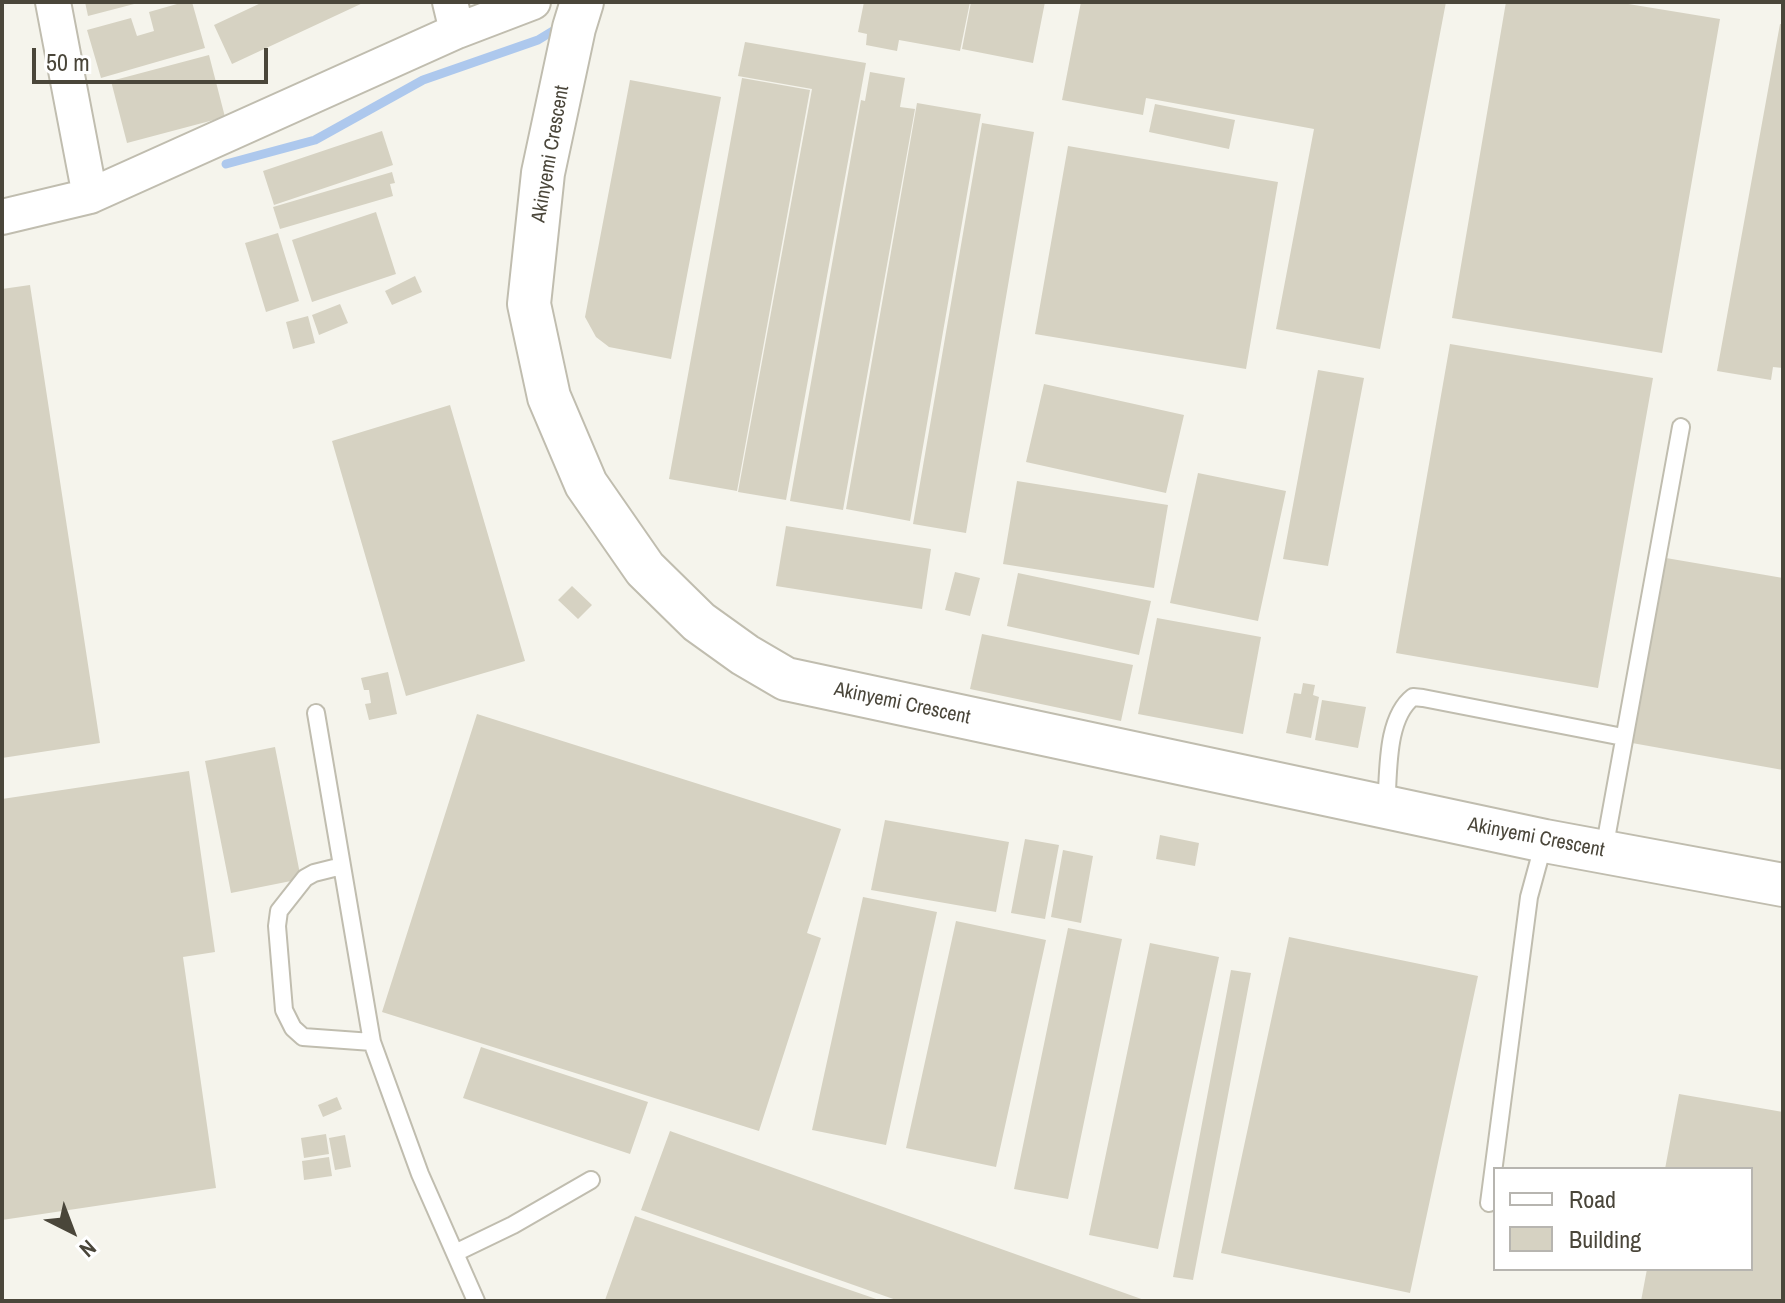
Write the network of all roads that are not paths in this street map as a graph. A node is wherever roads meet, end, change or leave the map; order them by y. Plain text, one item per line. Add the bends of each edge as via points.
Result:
1 (53, 2) edge
2 (533, 2) edge
3 (582, 2) edge
4 (453, 16) edge
5 (90, 196) junction
6 (2, 217) edge
7 (1681, 427) dead end
8 (316, 713) dead end
9 (1623, 737) junction
10 (1386, 807) junction
11 (1545, 841) junction
12 (1603, 852) junction
13 (342, 866) junction
14 (1783, 885) edge
15 (372, 1042) junction
16 (1494, 1167) edge
17 (1493, 1172) edge
18 (591, 1180) dead end
19 (1489, 1203) dead end
20 (455, 1253) junction
21 (476, 1301) edge

1 - 5 street
2 - 4 street
3 - 10 street, Akinyemi Crescent via 543,173 529,304 549,397 586,484 645,569 699,622 786,679
4 - 5 street
5 - 6 street
7 - 9 lane
8 - 13 lane
9 - 10 lane via 1413,697 1396,719
9 - 12 lane
10 - 11 street, Akinyemi Crescent
11 - 12 street, Akinyemi Crescent
11 - 16 lane via 1529,897
12 - 14 street, Akinyemi Crescent
13 - 15 lane
13 - 15 lane via 305,878 279,911 284,1010 303,1037
15 - 20 lane
17 - 19 lane
18 - 20 lane
20 - 21 lane

